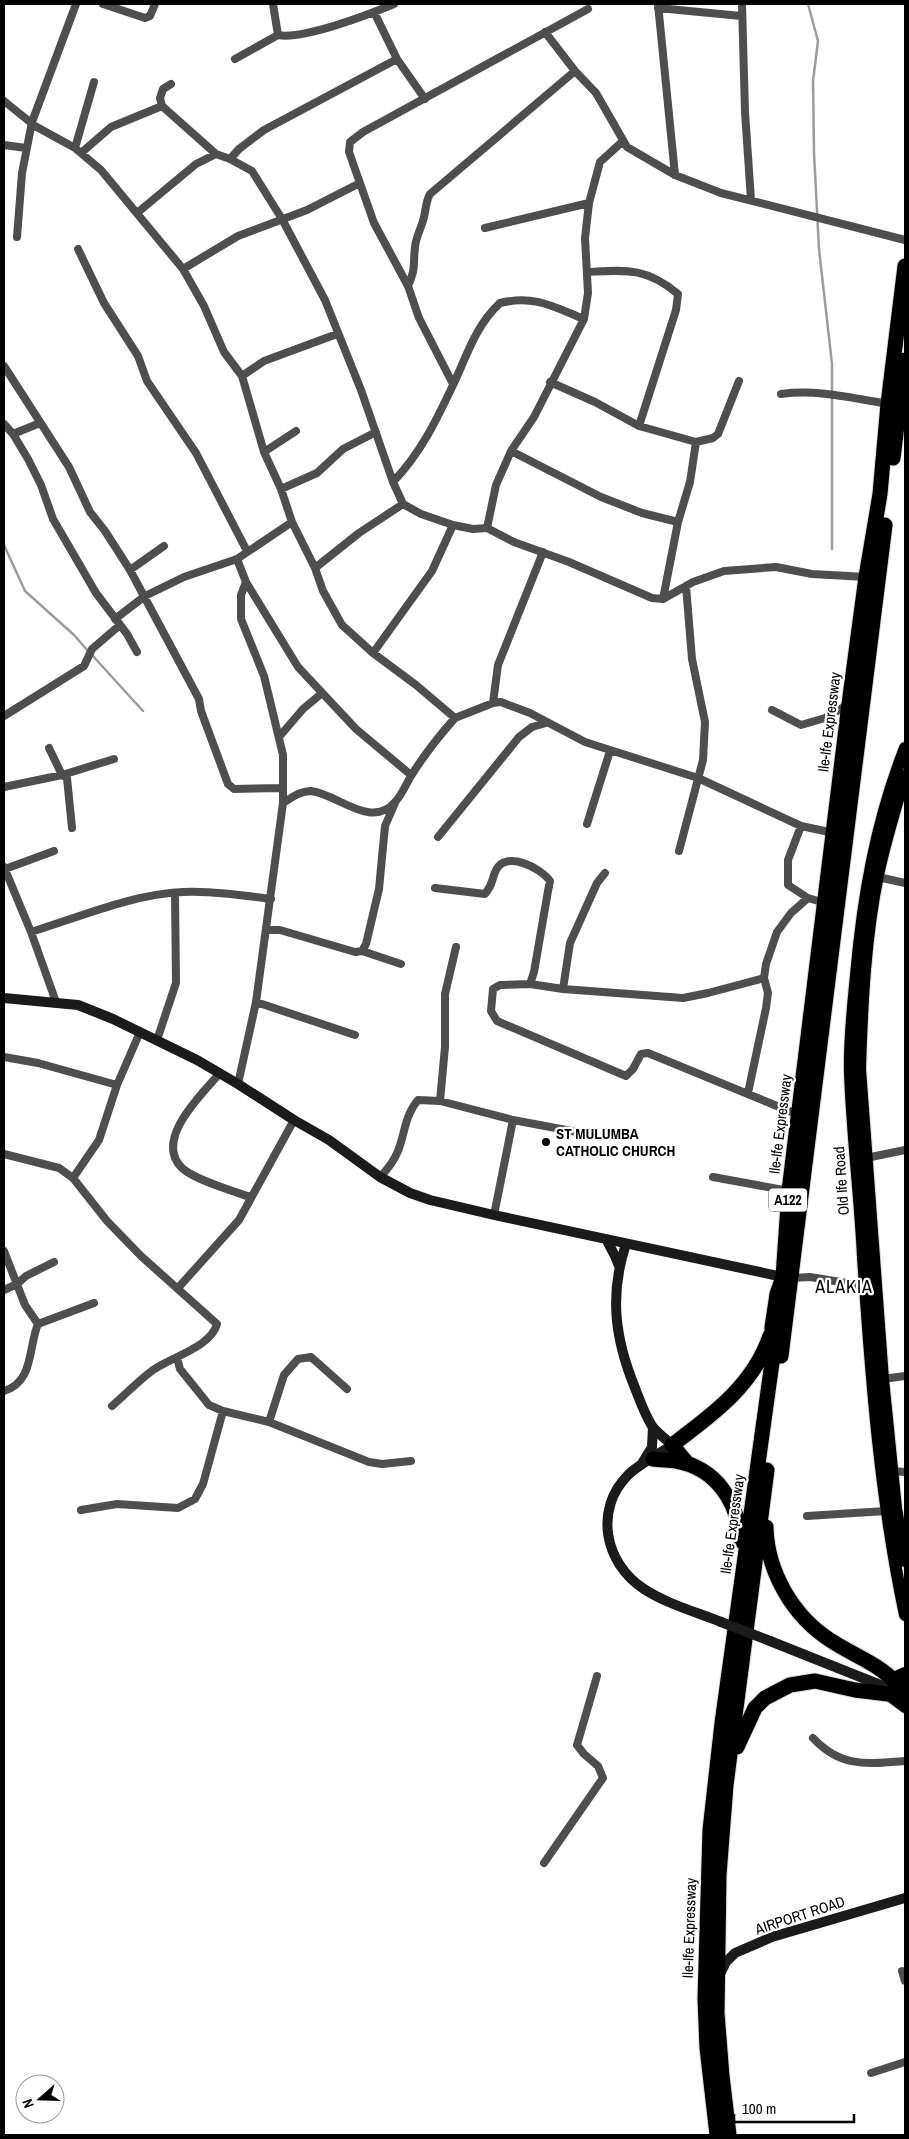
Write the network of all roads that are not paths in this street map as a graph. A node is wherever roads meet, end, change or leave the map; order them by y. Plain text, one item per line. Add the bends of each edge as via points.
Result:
1 (76, 4) edge
2 (103, 4) edge
3 (155, 4) edge
4 (273, 4) edge
5 (394, 4) edge
6 (742, 4) edge
7 (658, 6) edge
8 (588, 9) dead end
9 (374, 12) junction
10 (742, 16) junction
11 (545, 32) junction
12 (278, 36) junction
13 (397, 59) junction
14 (235, 60) dead end
15 (575, 71) junction
16 (94, 82) dead end
17 (171, 84) dead end
18 (424, 99) junction
19 (4, 101) edge
20 (162, 106) junction
21 (32, 122) junction
22 (622, 142) junction
23 (4, 145) edge
24 (26, 148) junction
25 (78, 151) junction
26 (216, 154) junction
27 (230, 159) junction
28 (675, 175) junction
29 (360, 184) junction
30 (751, 200) junction
31 (589, 203) junction
32 (137, 212) junction
33 (282, 219) junction
34 (485, 228) dead end
35 (17, 237) dead end
36 (905, 240) edge
37 (78, 249) dead end
38 (905, 266) edge
39 (183, 268) junction
40 (587, 272) junction
41 (408, 286) junction
42 (584, 319) junction
43 (337, 334) junction
44 (905, 360) edge
45 (4, 366) edge
46 (242, 376) junction
47 (739, 381) dead end
48 (550, 382) junction
49 (453, 384) junction
50 (781, 394) dead end
51 (888, 404) junction
52 (40, 422) junction
53 (4, 424) edge
54 (639, 426) junction
55 (296, 431) dead end
56 (376, 432) junction
57 (13, 434) junction
58 (696, 442) junction
59 (512, 451) junction
60 (264, 452) junction
61 (393, 482) junction
62 (281, 489) junction
63 (403, 504) junction
64 (292, 522) junction
65 (678, 522) junction
66 (453, 525) junction
67 (487, 528) junction
68 (164, 546) dead end
69 (247, 551) junction
70 (543, 552) junction
71 (237, 559) junction
72 (315, 568) junction
73 (130, 570) junction
74 (866, 577) junction
75 (246, 582) junction
76 (686, 586) junction
77 (145, 596) junction
78 (663, 600) junction
79 (117, 622) junction
80 (137, 652) dead end
81 (373, 653) junction
82 (321, 694) junction
83 (493, 703) junction
84 (849, 704) junction
85 (772, 710) dead end
86 (4, 716) edge
87 (455, 718) junction
88 (546, 723) junction
89 (279, 736) junction
90 (49, 748) dead end
91 (905, 748) edge
92 (610, 751) junction
93 (114, 759) dead end
94 (62, 775) junction
95 (411, 775) junction
96 (905, 776) edge
97 (698, 778) junction
98 (4, 787) edge
99 (283, 788) junction
100 (283, 803) junction
101 (395, 803) junction
102 (379, 813) junction
103 (587, 824) dead end
104 (386, 826) junction
105 (801, 826) junction
106 (72, 828) dead end
107 (834, 833) junction
108 (438, 837) dead end
109 (54, 851) dead end
110 (679, 851) dead end
111 (4, 868) edge
112 (605, 873) dead end
113 (878, 876) junction
114 (905, 883) edge
115 (435, 888) dead end
116 (175, 893) junction
117 (808, 898) junction
118 (271, 899) junction
119 (825, 903) junction
120 (266, 930) junction
121 (31, 932) junction
122 (456, 947) dead end
123 (362, 950) junction
124 (401, 964) dead end
125 (764, 978) junction
126 (530, 984) junction
127 (563, 989) junction
128 (4, 998) edge
129 (56, 1002) junction
130 (256, 1002) junction
131 (140, 1032) junction
132 (355, 1035) dead end
133 (157, 1040) junction
134 (4, 1056) edge
135 (220, 1073) junction
136 (238, 1084) junction
137 (117, 1085) junction
138 (748, 1093) junction
139 (440, 1101) junction
140 (799, 1115) junction
141 (294, 1120) junction
142 (513, 1120) junction
143 (577, 1132) dead end
144 (905, 1150) edge
145 (4, 1154) edge
146 (866, 1158) junction
147 (380, 1177) junction
148 (713, 1177) dead end
149 (73, 1178) junction
150 (789, 1191) junction
151 (250, 1197) junction
152 (494, 1215) junction
153 (606, 1239) junction
154 (626, 1244) junction
155 (4, 1251) edge
156 (869, 1258) junction
157 (54, 1262) dead end
158 (619, 1266) junction
159 (787, 1277) junction
160 (16, 1284) junction
161 (865, 1286) junction
162 (178, 1288) junction
163 (4, 1290) edge
164 (94, 1303) dead end
165 (38, 1324) junction
166 (772, 1332) junction
167 (177, 1358) junction
168 (905, 1376) edge
169 (883, 1379) junction
170 (347, 1389) dead end
171 (4, 1391) edge
172 (112, 1406) dead end
173 (223, 1410) junction
174 (269, 1422) junction
175 (653, 1427) junction
176 (672, 1445) junction
177 (653, 1459) junction
178 (411, 1460) dead end
179 (688, 1464) junction
180 (639, 1467) junction
181 (892, 1471) junction
182 (767, 1472) junction
183 (905, 1472) edge
184 (80, 1510) dead end
185 (886, 1510) junction
186 (807, 1516) dead end
187 (905, 1560) edge
188 (741, 1580) junction
189 (905, 1615) edge
190 (597, 1676) dead end
191 (900, 1676) edge
192 (889, 1695) junction
193 (905, 1695) edge
194 (905, 1707) edge
195 (813, 1738) dead end
196 (905, 1761) edge
197 (726, 1785) junction
198 (544, 1863) dead end
199 (905, 1898) edge
200 (902, 1971) dead end
201 (718, 1979) junction
202 (905, 1981) edge
203 (905, 2062) edge
204 (871, 2073) dead end
205 (717, 2135) edge
206 (729, 2135) edge

1 - 21 street
2 - 3 street via 145,18 150,16
4 - 12 street
5 - 9 street
6 - 10 street
7 - 10 street
7 - 28 street
8 - 11 street
9 - 12 street via 297,36
9 - 13 street
10 - 30 street
11 - 15 street
11 - 18 street
12 - 14 street
13 - 18 street
13 - 27 street via 264,130
15 - 22 street via 596,93
15 - 41 street via 430,194 415,247 414,275
16 - 25 street
17 - 20 street via 163,89
18 - 29 street via 350,142 349,152
19 - 21 street
20 - 25 street via 111,127
20 - 26 street
21 - 24 street
21 - 25 street
22 - 28 street
22 - 31 street via 600,162
23 - 24 street
24 - 35 street
25 - 32 street via 101,170
26 - 27 street
26 - 32 street via 196,164
27 - 33 street via 252,171
28 - 30 street via 721,193
29 - 33 street
29 - 41 street via 374,223
30 - 36 street
31 - 34 street
31 - 40 street via 584,238
32 - 39 street
33 - 39 street via 238,236
33 - 43 street via 324,300
37 - 69 street via 104,303 138,356 147,381 196,453
38 - 51 highway, Ile-Ife Expressway / A122
39 - 46 street via 224,352
40 - 42 street
40 - 54 street via 628,270 662,280 678,294 676,310
41 - 49 street via 419,318
42 - 48 street
42 - 49 street via 528,300 500,303 479,327
43 - 46 street via 264,361
43 - 56 street
44 - 159 highway, Ile-Ife Expressway / A122
45 - 52 street
46 - 60 street
47 - 58 street via 718,434
48 - 54 street
48 - 59 street via 534,417
49 - 61 street via 419,452
50 - 51 street via 802,391 828,393
51 - 74 highway, Ile-Ife Expressway / A122 via 880,494
52 - 57 street
52 - 73 street via 69,467 90,512
53 - 57 street
54 - 58 street
55 - 60 street
56 - 61 street
56 - 62 street via 343,449 317,472
57 - 79 street via 41,485 53,519 96,593
58 - 65 street via 690,482
59 - 65 street via 602,497
59 - 67 street via 496,486
60 - 62 street
61 - 63 street
62 - 64 street
63 - 66 street
63 - 72 street via 359,532
64 - 69 street
64 - 72 street
65 - 78 street
66 - 67 street
66 - 81 street via 432,571
67 - 70 street
68 - 73 street
69 - 71 street
70 - 78 street
70 - 83 street via 498,665
71 - 75 street
71 - 77 street via 184,577
72 - 81 street via 323,591 342,624
73 - 77 street
74 - 76 street via 812,574 776,567 724,571
74 - 84 highway, Ile-Ife Expressway / A122
75 - 82 street via 298,668
75 - 89 street via 241,595 241,618 264,676
76 - 78 street
76 - 97 street via 692,659 705,722 703,760
77 - 79 street
77 - 99 street via 199,699 200,711 228,784 234,789
79 - 80 street
79 - 86 street via 92,649 84,666
81 - 87 street
82 - 89 street
82 - 95 street via 356,729
83 - 87 street
83 - 88 street via 501,702
84 - 85 street via 825,718 801,724
84 - 107 highway, Ile-Ife Expressway / A122
87 - 95 street
88 - 92 street
88 - 108 street via 532,727 519,737
89 - 99 street via 283,755
90 - 94 street
91 - 156 main road, Old Ife Road via 881,818 867,876 851,1023 850,1070
92 - 97 street
92 - 103 street
93 - 94 street
94 - 98 street
94 - 106 street via 66,778
95 - 101 street
96 - 113 main road, Old Ife Road
97 - 105 street
97 - 110 street
99 - 100 street
100 - 102 street via 309,791 358,810
100 - 118 street
101 - 102 street
101 - 104 street
102 - 104 street
104 - 123 street via 379,889
105 - 107 street
105 - 117 street via 788,860 788,885
107 - 119 highway, Ile-Ife Expressway / A122
109 - 111 street
111 - 121 street
112 - 127 street via 597,883 570,943
113 - 114 street
113 - 146 main road, Old Ife Road via 861,1022 860,1069
115 - 126 street via 485,894 493,884 496,870 503,862 511,860 544,873 550,881
116 - 118 street via 221,892
116 - 121 street via 142,898
116 - 133 street via 176,983
117 - 119 street
117 - 125 street via 777,932
118 - 120 street
119 - 140 highway, Ile-Ife Expressway / A122
120 - 123 street via 280,930 355,952
120 - 130 street
121 - 129 street
122 - 139 street via 445,994
123 - 124 street
125 - 127 street via 683,998
125 - 138 street via 768,993 766,1008
126 - 127 street
126 - 138 street via 500,985 494,990 491,1011 497,1021 626,1076 641,1054 648,1053
128 - 129 street
129 - 131 street via 85,1007
130 - 132 street
130 - 136 street
131 - 133 street
131 - 137 street
133 - 135 street
134 - 137 street
135 - 136 street
135 - 151 street via 189,1108 172,1140 174,1154 182,1168 203,1180
136 - 141 street
137 - 149 street via 99,1140
138 - 140 street
139 - 142 street
139 - 147 street via 418,1100 410,1109 398,1152
140 - 150 highway, Ile-Ife Expressway / A122
141 - 147 street via 329,1140
141 - 151 street
142 - 143 street
142 - 152 street
144 - 146 street
145 - 149 street via 59,1168
146 - 156 main road, Old Ife Road
147 - 152 street via 430,1200
148 - 150 street
149 - 162 street via 106,1221
150 - 159 highway, Ile-Ife Expressway / A122
151 - 162 street via 239,1220
152 - 153 street
153 - 154 street
153 - 158 street
154 - 158 street
154 - 159 street
155 - 160 street
156 - 161 main road, Old Ife Road
156 - 169 main road, Old Ife Road
157 - 160 street
158 - 175 street via 617,1331 624,1362
159 - 161 street
159 - 166 highway, Ile-Ife Expressway / A122 via 777,1294
159 - 182 highway, Ile-Ife Expressway / A122
160 - 163 street
160 - 165 street
161 - 185 main road, Old Ife Road
162 - 167 street via 217,1324 210,1337
164 - 165 street
165 - 171 street via 26,1375 12,1389
166 - 176 highway via 758,1364 738,1391
166 - 188 highway, Ile-Ife Expressway / A122 via 775,1341
167 - 172 street via 153,1370
167 - 173 street via 180,1369 209,1405
168 - 169 street
169 - 181 main road, Old Ife Road
170 - 174 street via 311,1357 298,1358 284,1375
173 - 174 street
173 - 184 street via 203,1484 195,1498 178,1508 117,1504
174 - 178 street via 369,1462 382,1464
175 - 176 street
175 - 180 street via 652,1447
176 - 177 street
176 - 179 highway
177 - 179 highway
177 - 180 street
179 - 188 highway via 712,1477 737,1514 742,1549
180 - 193 street, bridge via 613,1493 606,1519 606,1534 628,1575 643,1588
181 - 183 street
181 - 187 main road, Old Ife Road
182 - 191 highway via 768,1547 774,1570 791,1602 822,1634
182 - 197 highway, Ile-Ife Expressway / A122
185 - 186 street
185 - 189 main road, Old Ife Road
188 - 205 highway, Ile-Ife Expressway / A122 via 710,1830 706,1903 707,2048
190 - 198 street via 577,1745 598,1766 603,1778
191 - 193 highway
192 - 193 highway
192 - 194 main road
192 - 197 highway via 815,1681 777,1691 755,1708 748,1720
195 - 196 street via 824,1750 862,1764
197 - 201 highway, Ile-Ife Expressway / A122 via 719,1875
199 - 201 street, AIRPORT ROAD via 772,1937 735,1953 726,1962
200 - 202 street
201 - 206 highway, Ile-Ife Expressway / A122 via 717,2013
203 - 204 street

